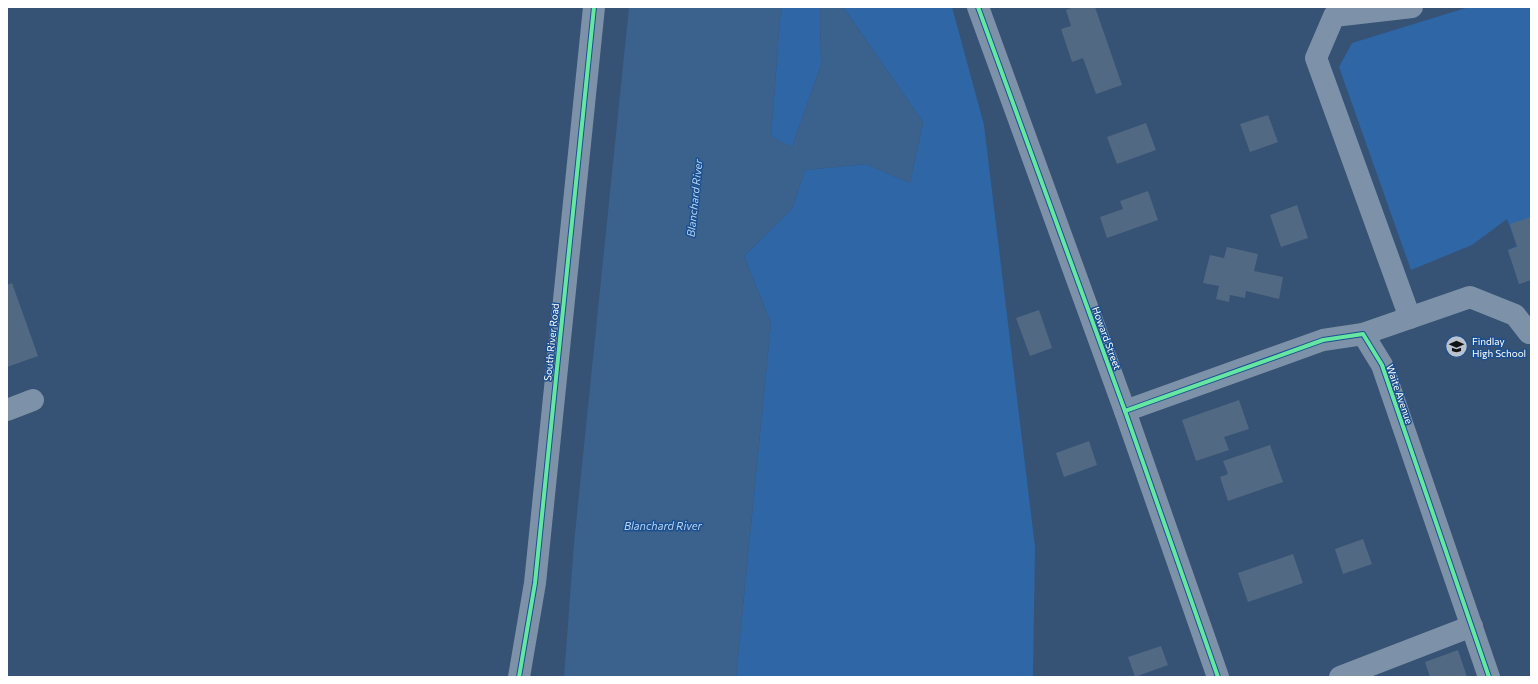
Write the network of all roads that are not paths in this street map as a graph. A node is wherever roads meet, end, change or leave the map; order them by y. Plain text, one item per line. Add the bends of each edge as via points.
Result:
1 (594, 7) edge
2 (978, 7) edge
3 (1412, 7) edge
4 (1410, 318) junction
5 (1529, 333) dead end
6 (1363, 334) junction
7 (33, 400) dead end
8 (7, 410) edge
9 (1125, 411) junction
10 (1472, 626) junction
11 (520, 677) edge
12 (1218, 677) edge
13 (1340, 677) edge
14 (1489, 677) edge

1 - 11 street, South River Road via 534,583
2 - 9 street, Howard Street
3 - 4 street via 1334,16 1316,58
4 - 5 street via 1470,297 1515,315
4 - 6 street
6 - 9 street via 1324,340
6 - 10 street, Waite Avenue via 1382,365
7 - 8 street
9 - 12 street, Howard Street
10 - 13 street
10 - 14 street, Waite Avenue

